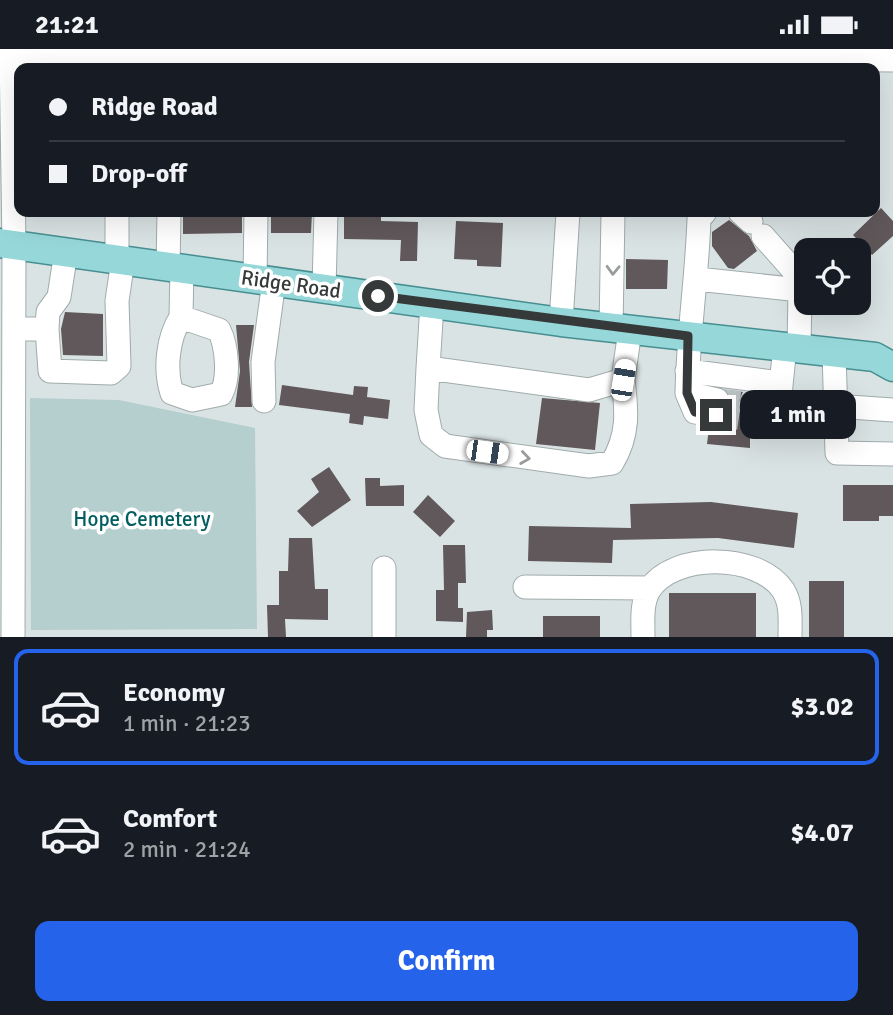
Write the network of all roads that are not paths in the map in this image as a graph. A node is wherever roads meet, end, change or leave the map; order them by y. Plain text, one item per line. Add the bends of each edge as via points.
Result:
1 (11, 51) edge
2 (893, 60) edge
3 (117, 217) edge
4 (169, 217) edge
5 (257, 217) edge
6 (326, 217) edge
7 (568, 217) edge
8 (613, 217) edge
9 (701, 217) edge
10 (752, 223) edge
11 (7, 244) edge
12 (66, 252) junction
13 (120, 260) junction
14 (174, 267) junction
15 (794, 271) edge
16 (697, 279) junction
17 (264, 280) junction
18 (7, 281) edge
19 (324, 289) junction
20 (794, 289) edge
21 (432, 304) junction
22 (796, 315) edge
23 (181, 317) dead end
24 (561, 322) junction
25 (14, 329) junction
26 (47, 329) junction
27 (621, 329) junction
28 (688, 336) junction
29 (792, 347) junction
30 (834, 352) junction
31 (887, 358) edge
32 (428, 367) junction
33 (623, 380) junction
34 (687, 382) junction
35 (7, 393) edge
36 (779, 394) junction
37 (264, 401) dead end
38 (835, 406) junction
39 (716, 407) tunnel mouth
40 (893, 409) edge
41 (750, 412) tunnel mouth
42 (893, 454) edge
43 (7, 565) edge
44 (384, 568) dead end
45 (525, 587) dead end
46 (650, 588) junction
47 (13, 637) edge
48 (384, 637) edge
49 (643, 637) edge
50 (790, 637) edge

1 - 2 street
1 - 11 street
3 - 13 street
4 - 14 street
5 - 17 street
6 - 19 street
7 - 24 street
8 -> 27 street
9 - 16 street
10 - 15 street
11 - 12 main road, Ridge Road
11 - 18 street
12 - 13 main road, Ridge Road
12 - 26 street via 59,297 48,311
13 - 14 main road, Ridge Road
13 - 26 street via 119,366 111,373 50,370
14 - 17 main road, Ridge Road
14 - 23 street
16 - 20 street
16 - 28 street
17 - 19 main road, Ridge Road
17 - 37 street
18 - 25 street
19 - 21 main road, Ridge Road
21 - 24 main road, Ridge Road
21 - 32 street
22 - 29 street
24 - 27 main road, Ridge Road
25 - 26 street
25 - 35 street
27 - 28 main road, Ridge Road
27 - 33 street
28 - 29 main road, Ridge Road
28 - 34 street
29 - 30 main road, Ridge Road
29 - 36 street
30 - 31 main road, Ridge Road
30 - 38 street
32 - 33 street via 589,390
32 -> 33 street via 426,410 431,435 445,446 589,466 612,463 623,446 627,416
34 - 36 street
34 - 39 street
35 - 43 street
36 - 41 street
38 - 40 street
38 - 42 street via 836,453
43 - 47 street
44 - 48 street
45 - 46 street
46 - 49 street via 643,603
46 - 50 street via 688,565 712,561 752,568 783,590 790,607

